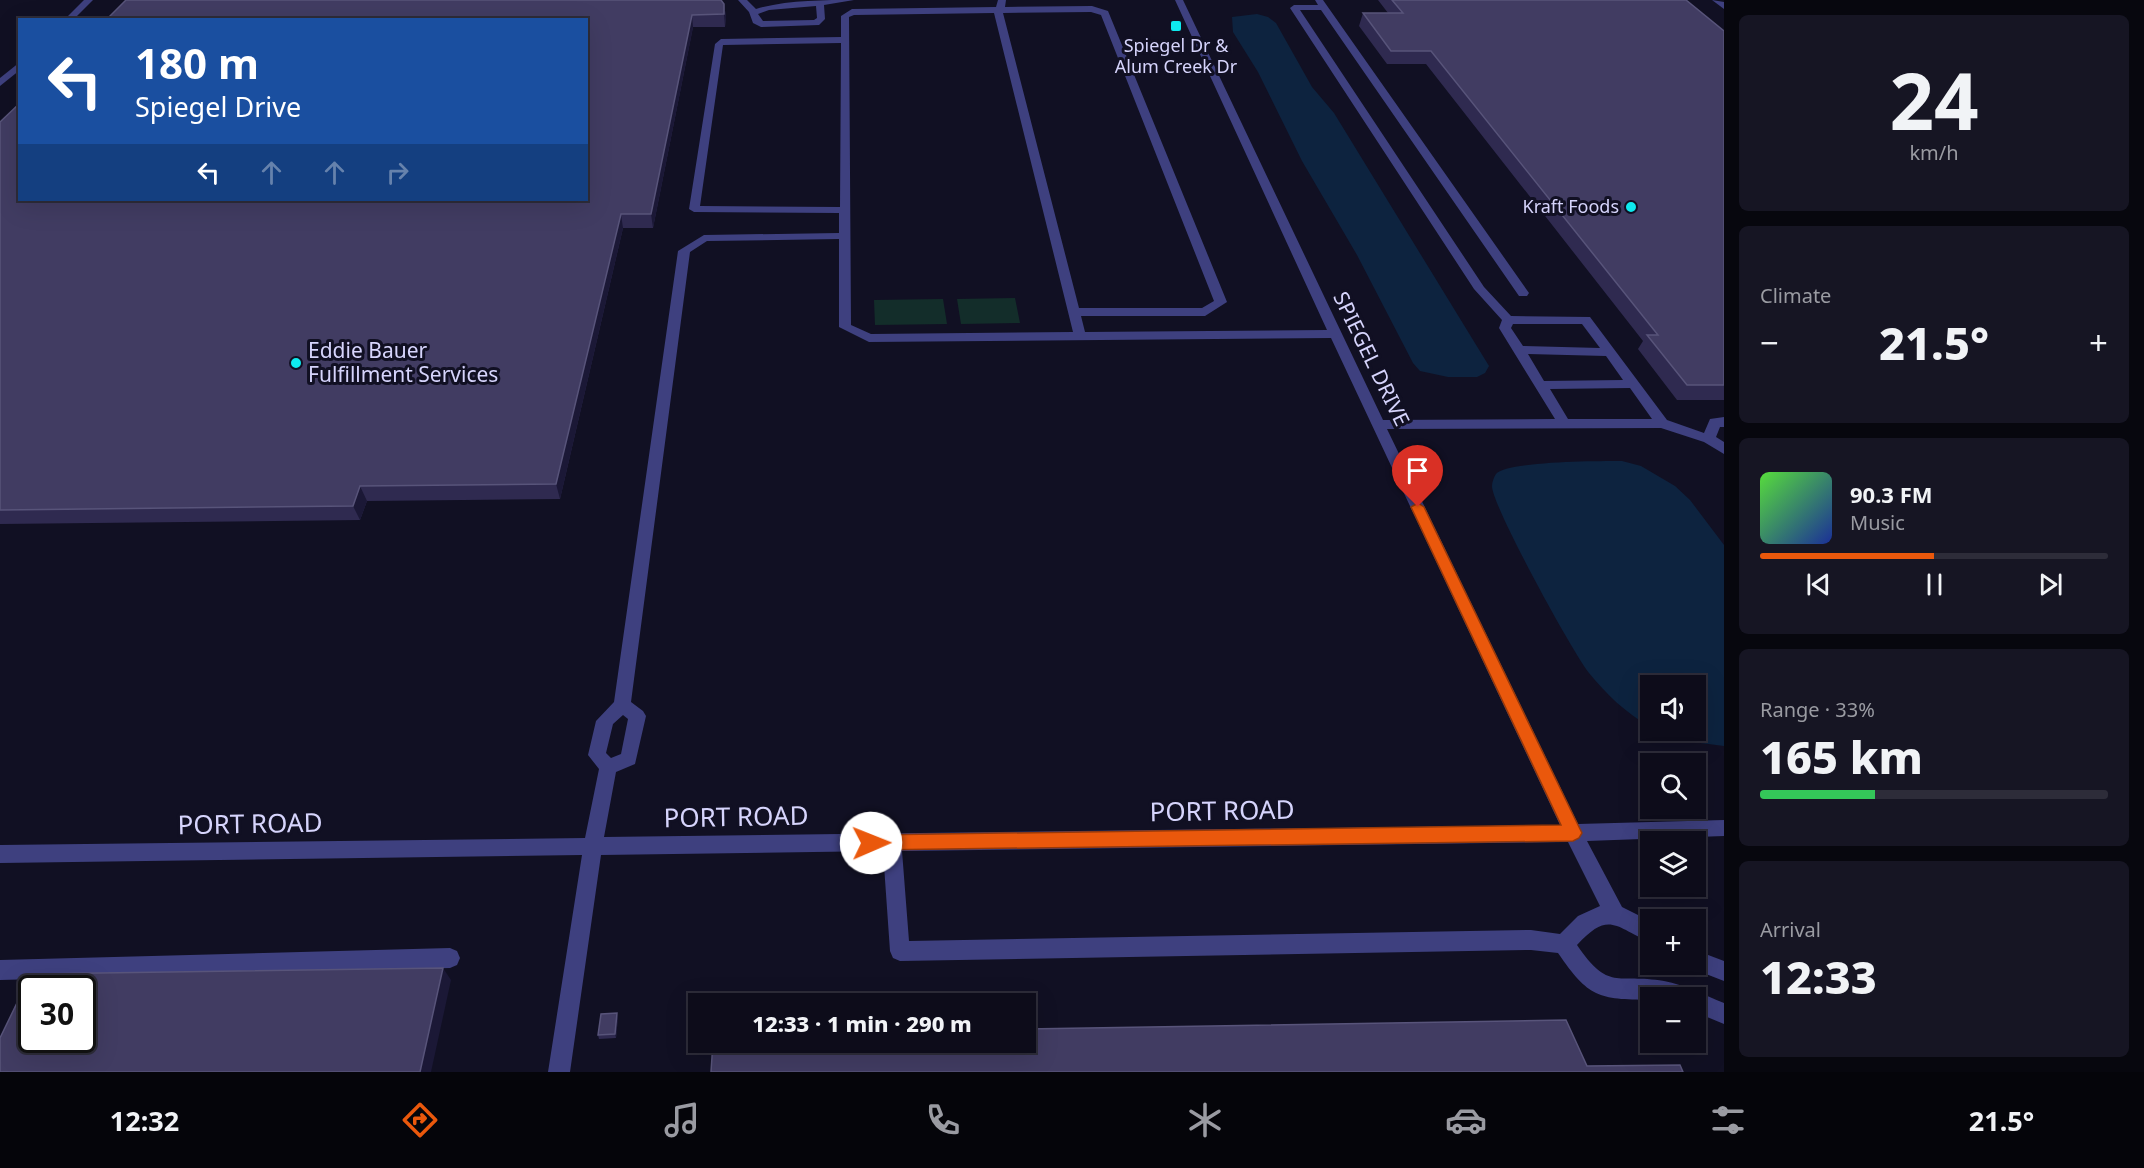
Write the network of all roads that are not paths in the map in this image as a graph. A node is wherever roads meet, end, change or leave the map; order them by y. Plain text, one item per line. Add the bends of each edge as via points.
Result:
1 (89, 0) edge
2 (742, 0) edge
3 (850, 0) edge
4 (1179, 0) edge
5 (1716, 0) edge
6 (820, 3) junction
7 (1322, 4) edge
8 (1000, 5) edge
9 (1724, 6) edge
10 (753, 13) junction
11 (70, 18) edge
12 (845, 40) junction
13 (18, 66) edge
14 (0, 83) edge
15 (845, 210) junction
16 (845, 236) junction
17 (1523, 292) dead end
18 (1074, 312) junction
19 (1506, 324) junction
20 (1334, 333) junction
21 (1080, 336) junction
22 (1519, 350) junction
23 (1609, 352) junction
24 (1634, 384) junction
25 (1540, 385) junction
26 (1724, 422) edge
27 (1564, 423) junction
28 (1662, 423) junction
29 (1378, 425) junction
30 (1709, 439) junction
31 (1724, 450) edge
32 (622, 705) junction
33 (608, 767) junction
34 (1724, 828) edge
35 (1573, 833) junction
36 (892, 842) junction
37 (593, 846) junction
38 (0, 854) edge
39 (1615, 914) junction
40 (1640, 927) edge
41 (1564, 944) junction
42 (450, 958) dead end
43 (1706, 964) edge
44 (0, 970) edge
45 (1724, 971) edge
46 (1640, 991) edge
47 (1706, 1006) edge
48 (1724, 1014) edge
49 (559, 1072) edge

1 - 11 street
2 - 10 street
3 - 6 street
4 - 20 street, SPIEGEL DRIVE
5 - 9 street
6 - 10 street
6 - 10 street via 821,19 816,23 761,24
7 - 17 street
7 - 19 street via 1294,8 1490,303 1489,312
8 - 12 street via 852,12 845,16
8 - 18 street
8 - 18 street via 1092,9 1105,13 1221,302 1205,312
12 - 15 street
12 - 15 street via 719,44 694,208
13 - 14 street
15 - 16 street
16 - 21 street via 845,327 855,334 869,338
16 - 32 street via 704,238 684,251
18 - 21 street
19 - 22 street
19 - 23 street via 1586,320
20 - 21 street
20 - 29 street, SPIEGEL DRIVE
22 - 23 street
22 - 25 street
23 - 24 street
24 - 25 street
24 - 28 street
25 - 27 street
26 - 30 street via 1715,422
27 - 28 street
27 - 29 street
28 - 30 street
29 - 35 street, SPIEGEL DRIVE
30 - 31 street
32 - 33 street via 605,721 597,755
32 - 33 street via 637,716 629,759
33 - 37 street
34 - 35 street, PORT ROAD
35 - 36 street, PORT ROAD
35 - 39 street, SPIEGEL DRIVE
36 - 37 street, PORT ROAD
36 - 41 street via 900,951 1531,940
37 - 38 street, PORT ROAD
37 - 49 street
39 - 40 street
39 - 41 street via 1602,913 1584,922
41 - 46 street via 1576,964 1605,990
42 - 44 street
43 - 45 street
47 - 48 street

